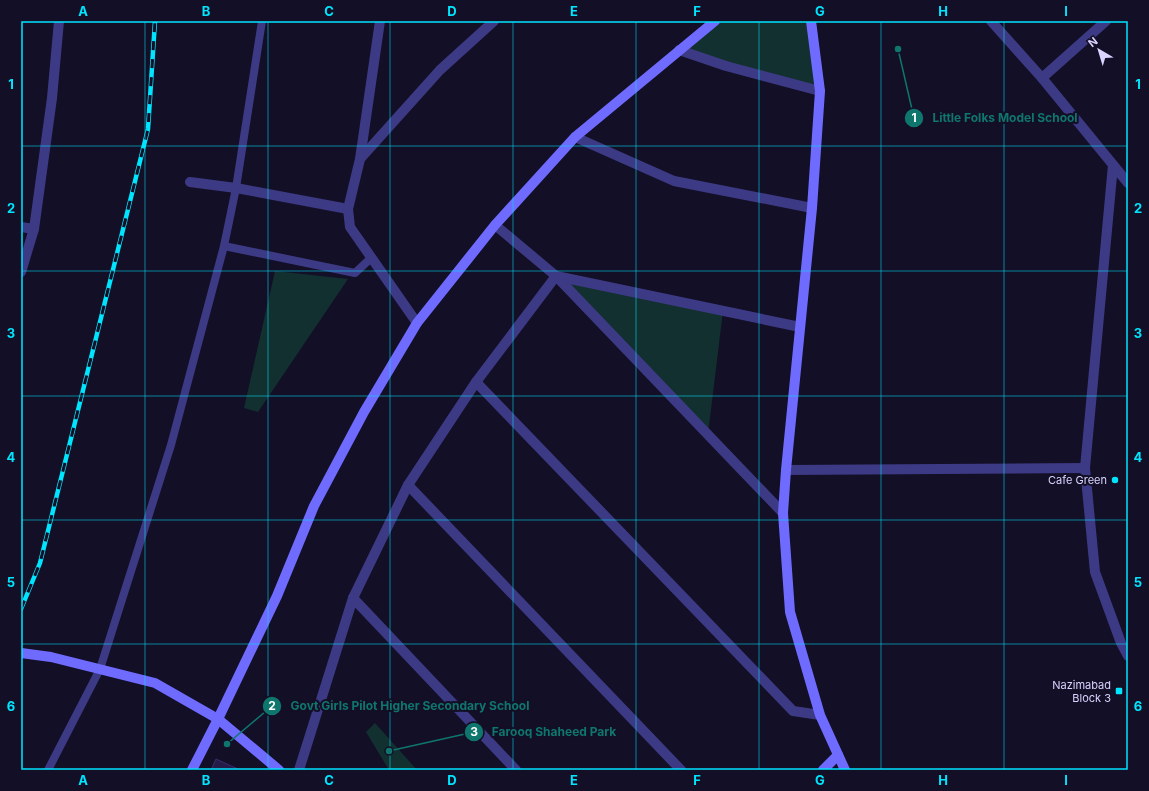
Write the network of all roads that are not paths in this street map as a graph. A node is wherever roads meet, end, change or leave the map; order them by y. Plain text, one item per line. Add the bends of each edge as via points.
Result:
1 (60, 21) edge
2 (262, 21) edge
3 (380, 21) edge
4 (494, 21) edge
5 (715, 21) edge
6 (811, 21) edge
7 (991, 21) edge
8 (1106, 21) edge
9 (679, 50) junction
10 (1042, 78) junction
11 (820, 92) junction
12 (575, 137) junction
13 (360, 159) junction
14 (1113, 165) junction
15 (190, 182) dead end
16 (1128, 183) edge
17 (236, 188) junction
18 (812, 208) junction
19 (348, 209) junction
20 (495, 225) junction
21 (21, 227) edge
22 (34, 229) junction
23 (224, 246) junction
24 (371, 258) junction
25 (21, 272) edge
26 (556, 276) junction
27 (417, 323) junction
28 (800, 327) junction
29 (476, 382) junction
30 (1085, 468) junction
31 (786, 470) junction
32 (408, 485) junction
33 (783, 513) junction
34 (353, 598) junction
35 (21, 653) edge
36 (1128, 656) edge
37 (100, 669) junction
38 (820, 715) junction
39 (218, 719) junction
40 (838, 755) junction
41 (48, 770) edge
42 (192, 770) edge
43 (279, 770) edge
44 (299, 770) edge
45 (516, 770) edge
46 (681, 770) edge
47 (823, 770) edge
48 (845, 770) edge

1 - 22 street
2 - 17 lane
3 - 13 street
4 - 13 street via 440,70
5 - 9 street
6 - 11 street
7 - 10 street
8 - 10 street
9 - 11 street
9 - 12 street
10 - 14 street
11 - 18 street
12 - 18 street via 674,181
12 - 20 street
13 - 19 street
14 - 16 street
14 - 30 street
15 - 17 street
17 - 19 street
17 - 23 lane
18 - 28 street
19 - 24 street via 350,228
20 - 26 street
20 - 27 street
21 - 22 street
22 - 25 street
23 - 24 lane via 355,273
23 - 37 lane via 171,445
24 - 27 street
26 - 28 street
26 - 29 street
26 - 33 street
27 - 39 street via 364,412 314,506 277,596
28 - 31 street
29 - 32 street
29 - 38 street via 793,711
30 - 31 street
30 - 36 street via 1096,572
31 - 33 street
32 - 34 street
32 - 46 street
33 - 38 street via 790,612
34 - 44 street
34 - 45 street
35 - 37 street via 51,657
37 - 39 street via 155,683
37 - 41 lane
38 - 40 street
39 - 42 street
39 - 43 street
40 - 47 street
40 - 48 street

